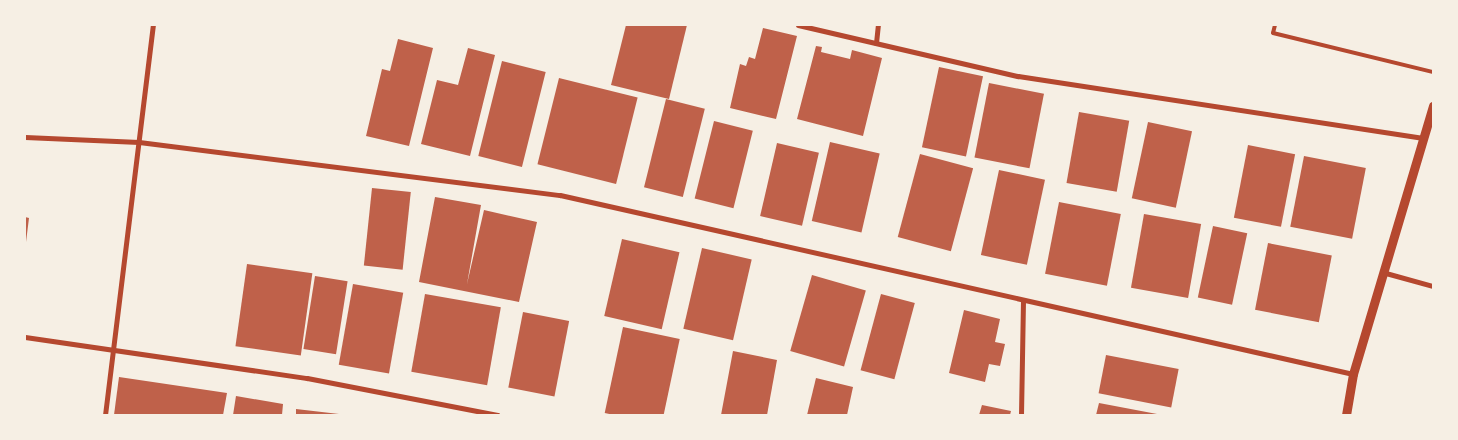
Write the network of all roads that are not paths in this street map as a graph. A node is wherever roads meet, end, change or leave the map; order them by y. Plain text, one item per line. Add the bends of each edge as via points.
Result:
1 (153, 25) edge
2 (798, 25) edge
3 (878, 25) edge
4 (1275, 25) edge
5 (876, 44) junction
6 (1433, 72) edge
7 (1433, 106) edge
8 (25, 137) edge
9 (1423, 138) junction
10 (139, 142) junction
11 (1382, 272) junction
12 (1433, 286) edge
13 (1023, 301) junction
14 (25, 337) edge
15 (114, 347) junction
16 (1353, 374) junction
17 (105, 415) edge
18 (497, 415) edge
19 (1021, 415) edge
20 (1346, 415) edge

1 - 10 street
2 - 5 street
3 - 5 street
4 - 6 lane via 1273,33
5 - 9 street via 1018,76
7 - 9 street
8 - 10 street
9 - 11 street
10 - 13 street via 560,195
10 - 15 street
11 - 12 street
11 - 16 street
13 - 16 street
13 - 19 street
14 - 15 street
15 - 17 street
15 - 18 street
16 - 20 street

